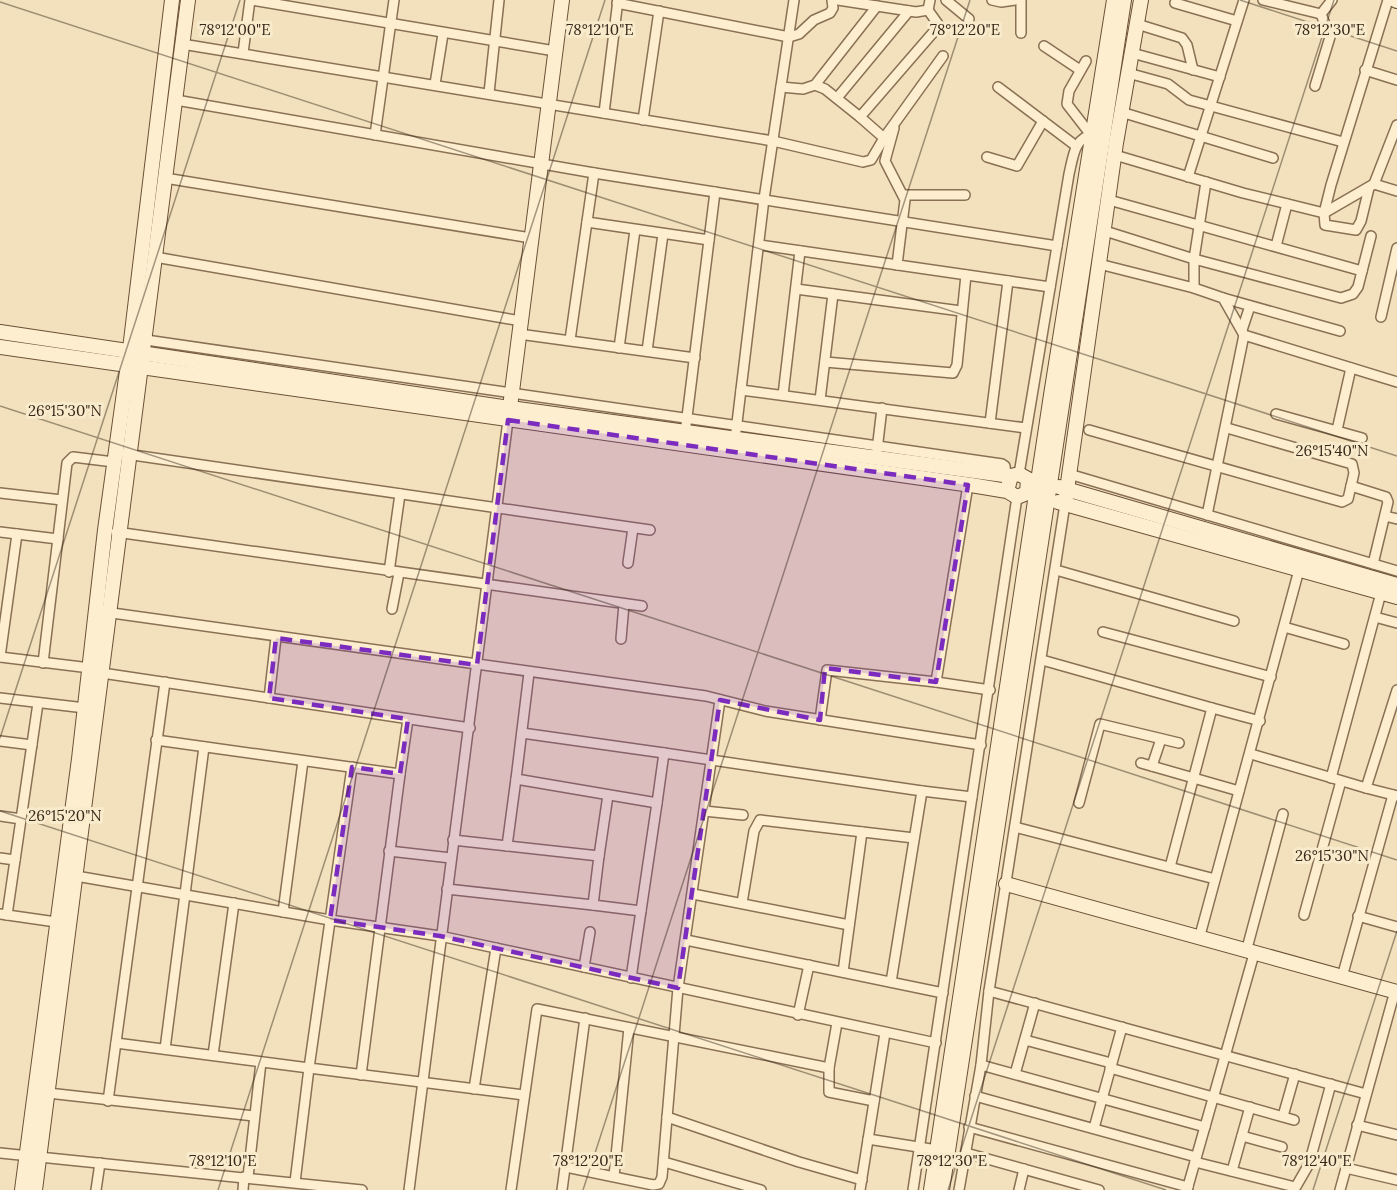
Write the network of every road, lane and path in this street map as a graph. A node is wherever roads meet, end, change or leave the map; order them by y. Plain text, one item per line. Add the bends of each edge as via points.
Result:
1 (172, 0) edge
2 (188, 0) edge
3 (251, 0) edge
4 (394, 0) edge
5 (499, 0) edge
6 (562, 0) edge
7 (794, 0) edge
8 (832, 0) edge
9 (838, 0) edge
10 (930, 0) edge
11 (945, 0) edge
12 (992, 0) edge
13 (1015, 0) edge
14 (1021, 0) edge
15 (1114, 0) edge
16 (1124, 0) edge
17 (1141, 0) edge
18 (1244, 0) edge
19 (1263, 0) edge
20 (1332, 0) edge
21 (1388, 0) edge
22 (618, 1) edge
23 (1175, 3) dead end
24 (300, 4) edge
25 (877, 6) junction
26 (928, 10) junction
27 (659, 11) junction
28 (909, 11) junction
29 (1321, 14) junction
30 (969, 19) dead end
31 (1237, 21) junction
32 (1137, 24) junction
33 (390, 25) junction
34 (1021, 33) dead end
35 (443, 34) junction
36 (789, 37) junction
37 (495, 41) junction
38 (182, 44) junction
39 (1044, 46) dead end
40 (555, 51) junction
41 (243, 53) junction
42 (1132, 53) junction
43 (943, 56) dead end
44 (1086, 61) dead end
45 (1080, 70) junction
46 (1193, 70) junction
47 (1365, 70) junction
48 (1128, 73) junction
49 (384, 76) junction
50 (1220, 77) junction
51 (1397, 80) edge
52 (435, 84) junction
53 (815, 85) junction
54 (1315, 86) dead end
55 (782, 87) junction
56 (998, 87) dead end
57 (489, 93) junction
58 (837, 98) junction
59 (176, 100) junction
60 (548, 104) junction
61 (1210, 106) junction
62 (1121, 112) junction
63 (604, 113) junction
64 (860, 117) junction
65 (898, 118) junction
66 (643, 120) junction
67 (1043, 121) junction
68 (1397, 125) edge
69 (375, 135) junction
70 (1200, 136) junction
71 (884, 138) junction
72 (773, 141) junction
73 (1104, 141) junction
74 (1343, 142) junction
75 (1394, 145) edge
76 (1076, 146) junction
77 (987, 156) dead end
78 (1273, 158) dead end
79 (541, 163) junction
80 (594, 173) junction
81 (1188, 177) junction
82 (165, 178) junction
83 (1206, 182) junction
84 (1371, 186) junction
85 (1397, 191) edge
86 (715, 192) junction
87 (904, 195) junction
88 (965, 195) dead end
89 (764, 199) junction
90 (1109, 200) junction
91 (1287, 204) junction
92 (1324, 213) junction
93 (587, 222) junction
94 (903, 223) junction
95 (1199, 225) junction
96 (634, 230) junction
97 (1105, 231) junction
98 (663, 234) junction
99 (1371, 236) dead end
100 (531, 238) junction
101 (709, 240) junction
102 (759, 245) junction
103 (1057, 246) junction
104 (1276, 246) junction
105 (1397, 248) edge
106 (800, 251) junction
107 (156, 257) junction
108 (1194, 259) junction
109 (1099, 264) junction
110 (897, 265) junction
111 (1362, 271) junction
112 (1394, 272) edge
113 (966, 275) junction
114 (1008, 281) junction
115 (1050, 287) junction
116 (1194, 288) junction
117 (796, 289) junction
118 (833, 294) junction
119 (1223, 298) junction
120 (1250, 306) junction
121 (961, 311) junction
122 (1381, 317) dead end
123 (520, 328) junction
124 (1340, 331) dead end
125 (0, 332) edge
126 (1243, 333) junction
127 (570, 340) junction
128 (0, 347) edge
129 (619, 348) junction
130 (647, 351) junction
131 (138, 354) junction
132 (695, 358) junction
133 (825, 362) junction
134 (1351, 368) junction
135 (1397, 382) edge
136 (741, 390) junction
137 (783, 395) junction
138 (820, 400) junction
139 (510, 407) junction
140 (882, 408) junction
141 (1276, 414) dead end
142 (990, 423) junction
143 (1026, 428) junction
144 (1227, 428) junction
145 (1089, 430) dead end
146 (1337, 430) junction
147 (685, 432) junction
148 (736, 433) junction
149 (1362, 438) dead end
150 (877, 452) junction
151 (130, 455) junction
152 (114, 457) junction
153 (1219, 467) junction
154 (1069, 474) junction
155 (968, 485) junction
156 (1026, 486) junction
157 (1351, 486) junction
158 (1068, 490) junction
159 (0, 493) edge
160 (400, 494) junction
161 (62, 500) junction
162 (1065, 504) junction
163 (497, 508) junction
164 (1207, 515) junction
165 (1385, 516) junction
166 (1397, 519) edge
167 (633, 528) junction
168 (105, 530) junction
169 (650, 530) dead end
170 (0, 532) edge
171 (120, 532) junction
172 (17, 534) junction
173 (58, 539) junction
174 (628, 563) dead end
175 (1373, 564) junction
176 (1056, 570) junction
177 (1299, 570) junction
178 (1397, 571) edge
179 (394, 572) junction
180 (1397, 585) edge
181 (486, 586) junction
182 (1381, 593) junction
183 (1397, 597) edge
184 (624, 604) junction
185 (642, 606) dead end
186 (392, 609) dead end
187 (104, 611) junction
188 (3, 615) edge
189 (1375, 617) junction
190 (1234, 621) dead end
191 (1397, 624) edge
192 (1284, 627) junction
193 (1103, 632) dead end
194 (276, 638) junction
195 (621, 639) dead end
196 (1344, 644) dead end
197 (0, 657) edge
198 (1042, 660) junction
199 (43, 663) junction
200 (477, 665) junction
201 (96, 670) junction
202 (530, 673) junction
203 (1271, 677) junction
204 (165, 682) junction
205 (936, 682) junction
206 (990, 690) junction
207 (1397, 690) edge
208 (0, 698) edge
209 (269, 698) junction
210 (720, 700) junction
211 (38, 703) junction
212 (85, 708) junction
213 (1212, 708) junction
214 (408, 719) junction
215 (820, 720) junction
216 (1260, 721) junction
217 (470, 728) junction
218 (522, 734) junction
219 (1161, 739) junction
220 (156, 740) junction
221 (0, 741) edge
222 (1179, 743) dead end
223 (32, 745) junction
224 (981, 745) junction
225 (204, 747) junction
226 (664, 753) junction
227 (1251, 754) junction
228 (711, 759) junction
229 (303, 760) junction
230 (1141, 763) dead end
231 (1152, 766) junction
232 (351, 767) junction
233 (400, 774) junction
234 (1194, 778) junction
235 (516, 779) junction
236 (1336, 779) junction
237 (1366, 788) junction
238 (921, 791) junction
239 (1239, 791) junction
240 (609, 795) junction
241 (1395, 796) edge
242 (972, 797) junction
243 (657, 803) junction
244 (1079, 803) dead end
245 (704, 811) junction
246 (1283, 814) dead end
247 (0, 816) edge
248 (743, 816) dead end
249 (21, 819) junction
250 (1015, 827) junction
251 (862, 832) junction
252 (914, 838) junction
253 (453, 840) junction
254 (507, 846) junction
255 (389, 851) junction
256 (599, 856) junction
257 (0, 858) edge
258 (451, 858) junction
259 (15, 860) junction
260 (1170, 867) junction
261 (76, 876) junction
262 (1215, 879) junction
263 (1006, 884) junction
264 (138, 886) junction
265 (447, 889) junction
266 (186, 894) junction
267 (693, 894) junction
268 (234, 903) junction
269 (742, 903) junction
270 (593, 905) junction
271 (641, 911) junction
272 (283, 912) junction
273 (2, 915) edge
274 (1304, 915) dead end
275 (1358, 916) junction
276 (330, 920) junction
277 (64, 923) junction
278 (849, 925) junction
279 (378, 927) junction
280 (1397, 927) edge
281 (590, 932) dead end
282 (440, 936) junction
283 (1199, 939) junction
284 (686, 940) junction
285 (496, 948) junction
286 (1250, 953) junction
287 (808, 965) junction
288 (585, 967) junction
289 (843, 972) junction
290 (1342, 977) junction
291 (631, 978) junction
292 (891, 982) junction
293 (678, 988) junction
294 (989, 991) junction
295 (1396, 992) edge
296 (943, 993) junction
297 (1035, 1003) junction
298 (798, 1014) junction
299 (585, 1018) junction
300 (837, 1023) junction
301 (1122, 1027) junction
302 (628, 1028) junction
303 (885, 1033) junction
304 (674, 1038) junction
305 (1025, 1040) junction
306 (116, 1043) junction
307 (936, 1043) junction
308 (165, 1049) junction
309 (1226, 1054) junction
310 (213, 1055) junction
311 (261, 1062) junction
312 (981, 1065) junction
313 (1110, 1066) junction
314 (309, 1068) junction
315 (829, 1068) junction
316 (1015, 1074) junction
317 (1295, 1074) junction
318 (361, 1075) junction
319 (955, 1076) junction
320 (422, 1083) junction
321 (1331, 1084) junction
322 (474, 1089) junction
323 (975, 1092) junction
324 (48, 1093) junction
325 (1366, 1094) junction
326 (524, 1095) junction
327 (1214, 1097) junction
328 (1102, 1098) junction
329 (108, 1101) junction
330 (874, 1101) junction
331 (1250, 1107) junction
332 (254, 1116) junction
333 (1283, 1116) junction
334 (667, 1117) junction
335 (1294, 1119) dead end
336 (1358, 1125) junction
337 (969, 1127) junction
338 (1205, 1127) junction
339 (1094, 1128) junction
340 (1397, 1135) edge
341 (1242, 1136) junction
342 (868, 1139) junction
343 (921, 1147) junction
344 (1282, 1147) dead end
345 (937, 1150) junction
346 (0, 1153) edge
347 (966, 1153) junction
348 (33, 1157) junction
349 (1195, 1160) junction
350 (664, 1161) junction
351 (100, 1163) junction
352 (940, 1165) junction
353 (566, 1167) junction
354 (1346, 1168) junction
355 (1024, 1169) junction
356 (1232, 1172) junction
357 (614, 1176) junction
358 (246, 1177) junction
359 (1397, 1180) edge
360 (295, 1182) junction
361 (861, 1185) edge
362 (1064, 1185) edge
363 (1294, 1188) edge
364 (1187, 1189) edge
365 (22, 1190) edge
366 (36, 1190) edge
367 (96, 1190) edge
368 (243, 1190) edge
369 (362, 1190) edge
370 (409, 1190) edge
371 (511, 1190) edge
372 (562, 1190) edge
373 (761, 1190) edge
374 (913, 1190) edge
375 (932, 1190) edge
376 (942, 1190) edge
377 (959, 1190) edge
378 (1019, 1190) edge
379 (1099, 1190) edge
380 (1340, 1190) edge

1 - 131 street
2 - 38 street
3 - 24 street
3 - 41 street
4 - 33 street
5 - 37 street
6 - 40 street
7 - 36 street
8 - 36 street via 830,13
9 - 25 street
10 - 26 street
11 - 30 street
12 - 13 street
14 - 34 street
15 - 73 street
16 - 73 street
17 - 32 street
18 - 31 street
19 - 29 street
20 - 29 street
21 - 47 street
22 - 27 street
22 - 63 street
23 - 31 street
24 - 33 street
25 - 28 street
25 - 53 street
26 - 28 street
26 - 64 street via 937,28
27 - 36 street
27 - 66 street
28 - 58 street
29 - 54 street via 1330,37
31 - 50 street
32 - 42 street
32 - 46 street via 1182,38
33 - 35 street
33 - 49 street
35 - 37 street
35 - 52 street
36 - 55 street
37 - 40 street
37 - 57 street
38 - 41 street
38 - 59 street
39 - 45 street
40 - 60 street
41 - 49 street
42 - 46 street
42 - 48 street
43 - 65 street
44 - 45 street
45 - 73 street via 1067,104
46 - 50 street
47 - 51 street
47 - 74 street
48 - 61 street via 1168,84 1185,99
48 - 62 street
49 - 52 street
49 - 69 street
50 - 61 street
52 - 57 street
53 - 55 street via 803,89
53 - 58 street
55 - 72 street
56 - 67 street
57 - 60 street
58 - 64 street
59 - 69 street
59 - 82 street
60 - 63 street
60 - 79 street
61 - 70 street
61 - 74 street
62 - 70 street
62 - 73 street
63 - 66 street
64 - 71 street
65 - 71 street
65 - 87 street via 885,161
66 - 72 street
67 - 76 street
67 - 77 street via 1017,166
68 - 75 street
69 - 79 street
70 - 78 street
70 - 81 street
71 - 72 street via 871,160 863,162
72 - 89 street
73 - 76 street
73 - 81 street
73 - 90 street
73 - 156 street
74 - 92 street
75 - 84 street
76 - 103 street
79 - 80 street
79 - 100 street
80 - 86 street
80 - 93 street
81 - 83 street
82 - 100 street
82 - 107 street
83 - 91 street
83 - 95 street
84 - 85 street
84 - 92 street
84 - 92 street via 1356,230 1325,225
86 - 89 street
86 - 101 street
87 - 88 street
87 - 94 street
89 - 94 street
89 - 102 street
90 - 95 street
90 - 97 street
91 - 92 street
91 - 104 street
93 - 96 street
93 - 127 street
94 - 103 street
94 - 110 street
95 - 104 street
95 - 108 street
96 - 98 street
96 - 129 street
97 - 108 street
97 - 109 street
98 - 101 street
98 - 130 street
99 - 111 street
100 - 123 street
101 - 132 street
102 - 106 street
102 - 136 street
103 - 115 street
104 - 111 street
105 - 112 street
106 - 110 street
106 - 117 street
107 - 123 street
107 - 131 street
108 - 111 street via 1341,298 1353,294
108 - 116 street
109 - 116 street
109 - 154 street
110 - 113 street
112 - 122 street
113 - 114 street
113 - 121 street
114 - 115 street
114 - 142 street
115 - 143 street
116 - 119 street
117 - 118 street
117 - 137 street
118 - 121 street
118 - 133 street
119 - 120 street
119 - 126 street
120 - 124 street
120 - 126 street
121 - 133 street via 953,373
123 - 127 street
123 - 139 street
125 - 131 street
126 - 134 street
126 - 144 street
127 - 129 street
128 - 131 street
129 - 130 street
130 - 132 street
131 - 139 street
131 - 139 street
131 - 151 street
131 - 152 street
132 - 147 street
133 - 138 street
134 - 135 street
134 - 146 street
136 - 137 street
136 - 148 street
137 - 138 street
138 - 140 street
139 - 147 street
139 - 147 street
139 - 163 street
140 - 142 street
140 - 150 street
141 - 146 street
142 - 143 street
143 - 156 street
144 - 153 street
144 - 157 street via 1348,462 1354,470
145 - 153 street
146 - 149 street
147 - 148 street
147 - 155 street
148 - 150 street
150 - 156 street
151 - 152 street
151 - 160 street
151 - 171 street
152 - 161 street via 69,459
152 - 168 street
153 - 157 street via 1342,502 1348,499
153 - 164 street
154 - 158 street
154 - 164 street
155 - 156 street
155 - 205 street
156 - 158 street
156 - 162 street
156 - 206 street
156 - 319 street via 984,882
157 - 165 street via 1386,497
158 - 162 street
158 - 180 street
159 - 161 street
160 - 163 street
160 - 179 street
161 - 173 street
162 - 176 street
162 - 177 street
163 - 167 street
163 - 181 street
164 - 175 street
165 - 166 street
165 - 175 street
167 - 169 street
167 - 174 street
168 - 171 street
168 - 187 street
170 - 172 street
171 - 179 street
171 - 187 street
172 - 173 street
172 - 188 street
173 - 199 street
175 - 178 street
176 - 190 street
176 - 198 street
177 - 182 street
177 - 192 street
179 - 181 street
179 - 186 street
181 - 184 street
181 - 200 street
182 - 183 street
182 - 189 street
184 - 185 street
184 - 195 street
187 - 194 street
187 - 201 street
188 - 197 street
189 - 191 street
189 - 236 street
192 - 196 street
192 - 203 street
193 - 203 street
194 - 200 street
194 - 209 street
197 - 199 street
198 - 213 street
198 - 250 street
199 - 201 street
200 - 202 street
200 - 217 street
201 - 204 street
201 - 212 street
201 - 261 street
202 - 210 street
202 - 218 street
203 - 216 street
204 - 209 street
204 - 220 street
205 - 206 street
205 - 215 street via 827,670
206 - 224 street
207 - 237 street
208 - 211 street
209 - 214 street
210 - 215 street
210 - 228 street
211 - 212 street
211 - 223 street
212 - 277 street
213 - 216 street
213 - 234 street
214 - 217 street
214 - 233 street
215 - 224 street
216 - 227 street
217 - 253 street
218 - 226 street
218 - 235 street
219 - 222 street
219 - 231 street
219 - 244 street via 1100,724
220 - 225 street
220 - 264 street
221 - 223 street
223 - 249 street
224 - 242 street
225 - 229 street
225 - 266 street
226 - 228 street
226 - 243 street
227 - 236 street
227 - 239 street
228 - 238 street
228 - 245 street
229 - 232 street
229 - 272 street
230 - 231 street
231 - 234 street
232 - 233 street
232 - 276 street
233 - 255 street
234 - 239 street
234 - 260 street
235 - 240 street
235 - 254 street
236 - 237 street
236 - 274 street
237 - 241 street
238 - 242 street
238 - 252 street
239 - 262 street
240 - 243 street
240 - 256 street
241 - 275 street
242 - 296 street
243 - 271 street
245 - 248 street
245 - 267 street
246 - 286 street
247 - 249 street
249 - 259 street
250 - 260 street
250 - 263 street
251 - 252 street
251 - 269 street via 760,820 753,831
251 - 278 street
252 - 292 street
253 - 254 street
253 - 258 street
254 - 256 street
255 - 258 street
255 - 279 street
256 - 270 street
257 - 259 street
258 - 265 street
259 - 273 street
260 - 262 street
261 - 264 street
261 - 277 street
262 - 283 street
263 - 283 street
263 - 294 street
264 - 266 street
264 - 306 street
265 - 270 street
265 - 282 street
266 - 268 street
266 - 308 street
267 - 269 street
267 - 284 street
268 - 272 street
268 - 310 street
269 - 278 street
270 - 271 street
271 - 291 street
272 - 276 street
273 - 277 street
275 - 280 street
275 - 290 street
276 - 279 street
276 - 314 street
277 - 324 street
277 - 348 street
278 - 289 street
279 - 282 street
279 - 318 street
281 - 288 street
282 - 285 street
282 - 320 street
283 - 286 street
284 - 287 street
284 - 293 street
285 - 288 street
285 - 322 street
286 - 290 street
286 - 309 street
287 - 289 street
287 - 298 street
288 - 291 street
289 - 292 street
290 - 295 street
291 - 293 street
292 - 296 street
293 - 298 street
293 - 304 street
294 - 297 street
294 - 312 street
295 - 325 street
296 - 307 street
297 - 301 street
297 - 305 street
298 - 300 street
299 - 302 street
299 - 326 street via 537,1009
299 - 353 street
300 - 303 street
300 - 315 street
301 - 309 street
301 - 313 street
302 - 304 street
302 - 357 street
303 - 307 street
303 - 330 street
304 - 315 street
304 - 334 street
305 - 313 street
305 - 316 street
306 - 308 street
306 - 329 street
307 - 343 street
308 - 310 street
309 - 317 street
309 - 327 street
310 - 311 street
311 - 314 street
311 - 332 street
312 - 316 street
312 - 323 street
313 - 327 street
313 - 328 street
314 - 318 street
314 - 360 street
315 - 330 street via 829,1092
316 - 328 street
317 - 321 street
317 - 333 street
318 - 320 street
319 - 323 street
319 - 345 street
319 - 352 street
320 - 322 street
320 - 370 street
321 - 325 street
321 - 363 street via 1309,1164
322 - 326 street
323 - 337 street
323 - 339 street
324 - 329 street
324 - 348 street
325 - 336 street
326 - 371 street
327 - 331 street
327 - 338 street
328 - 338 street
328 - 339 street
329 - 332 street
330 - 342 street
331 - 333 street
331 - 341 street
332 - 358 street
333 - 335 street
334 - 350 street
334 - 361 street
336 - 340 street
336 - 354 street
337 - 347 street
337 - 364 street
338 - 349 street
339 - 349 street
341 - 344 street
341 - 356 street
342 - 343 street
342 - 361 street
343 - 345 street
343 - 374 street
345 - 352 street
346 - 348 street
347 - 355 street
347 - 377 street
348 - 351 street
348 - 365 street
348 - 366 street
349 - 356 street
349 - 364 street
350 - 357 street via 659,1184
350 - 373 street
351 - 358 street
351 - 367 street
352 - 375 street
352 - 376 street
353 - 357 street
353 - 372 street
354 - 359 street
354 - 380 street
355 - 362 street
355 - 378 street
356 - 363 street
358 - 360 street
358 - 368 street
360 - 369 street
362 - 379 street

